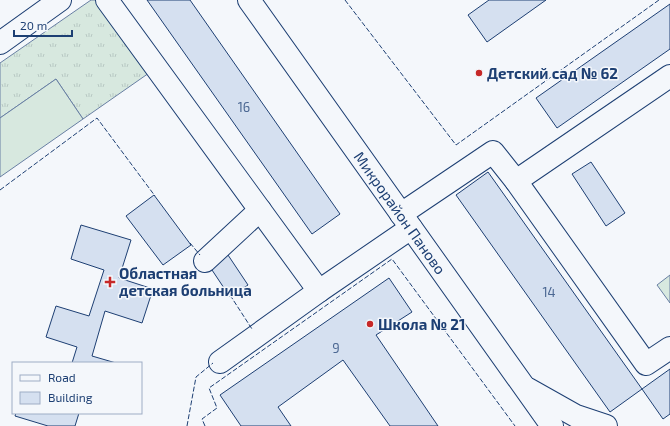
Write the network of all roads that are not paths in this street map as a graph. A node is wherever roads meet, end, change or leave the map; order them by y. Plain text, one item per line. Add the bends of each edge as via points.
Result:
1 (60, 0) edge
2 (107, 0) edge
3 (249, 0) edge
4 (0, 43) edge
5 (670, 76) edge
6 (516, 181) junction
7 (260, 210) junction
8 (406, 221) junction
9 (205, 260) dead end
10 (319, 291) junction
11 (670, 348) edge
12 (220, 362) dead end
13 (522, 385) junction
14 (552, 426) edge
15 (606, 426) edge

1 - 4 street
2 - 7 street
3 - 8 street, Микрорайон Паново
5 - 6 street
6 - 8 street via 493,152
6 - 11 street via 646,364
7 - 9 street
7 - 10 street
8 - 10 street
8 - 13 street, Микрорайон Паново
10 - 12 street
13 - 14 street, Микрорайон Паново
13 - 15 street via 576,416

